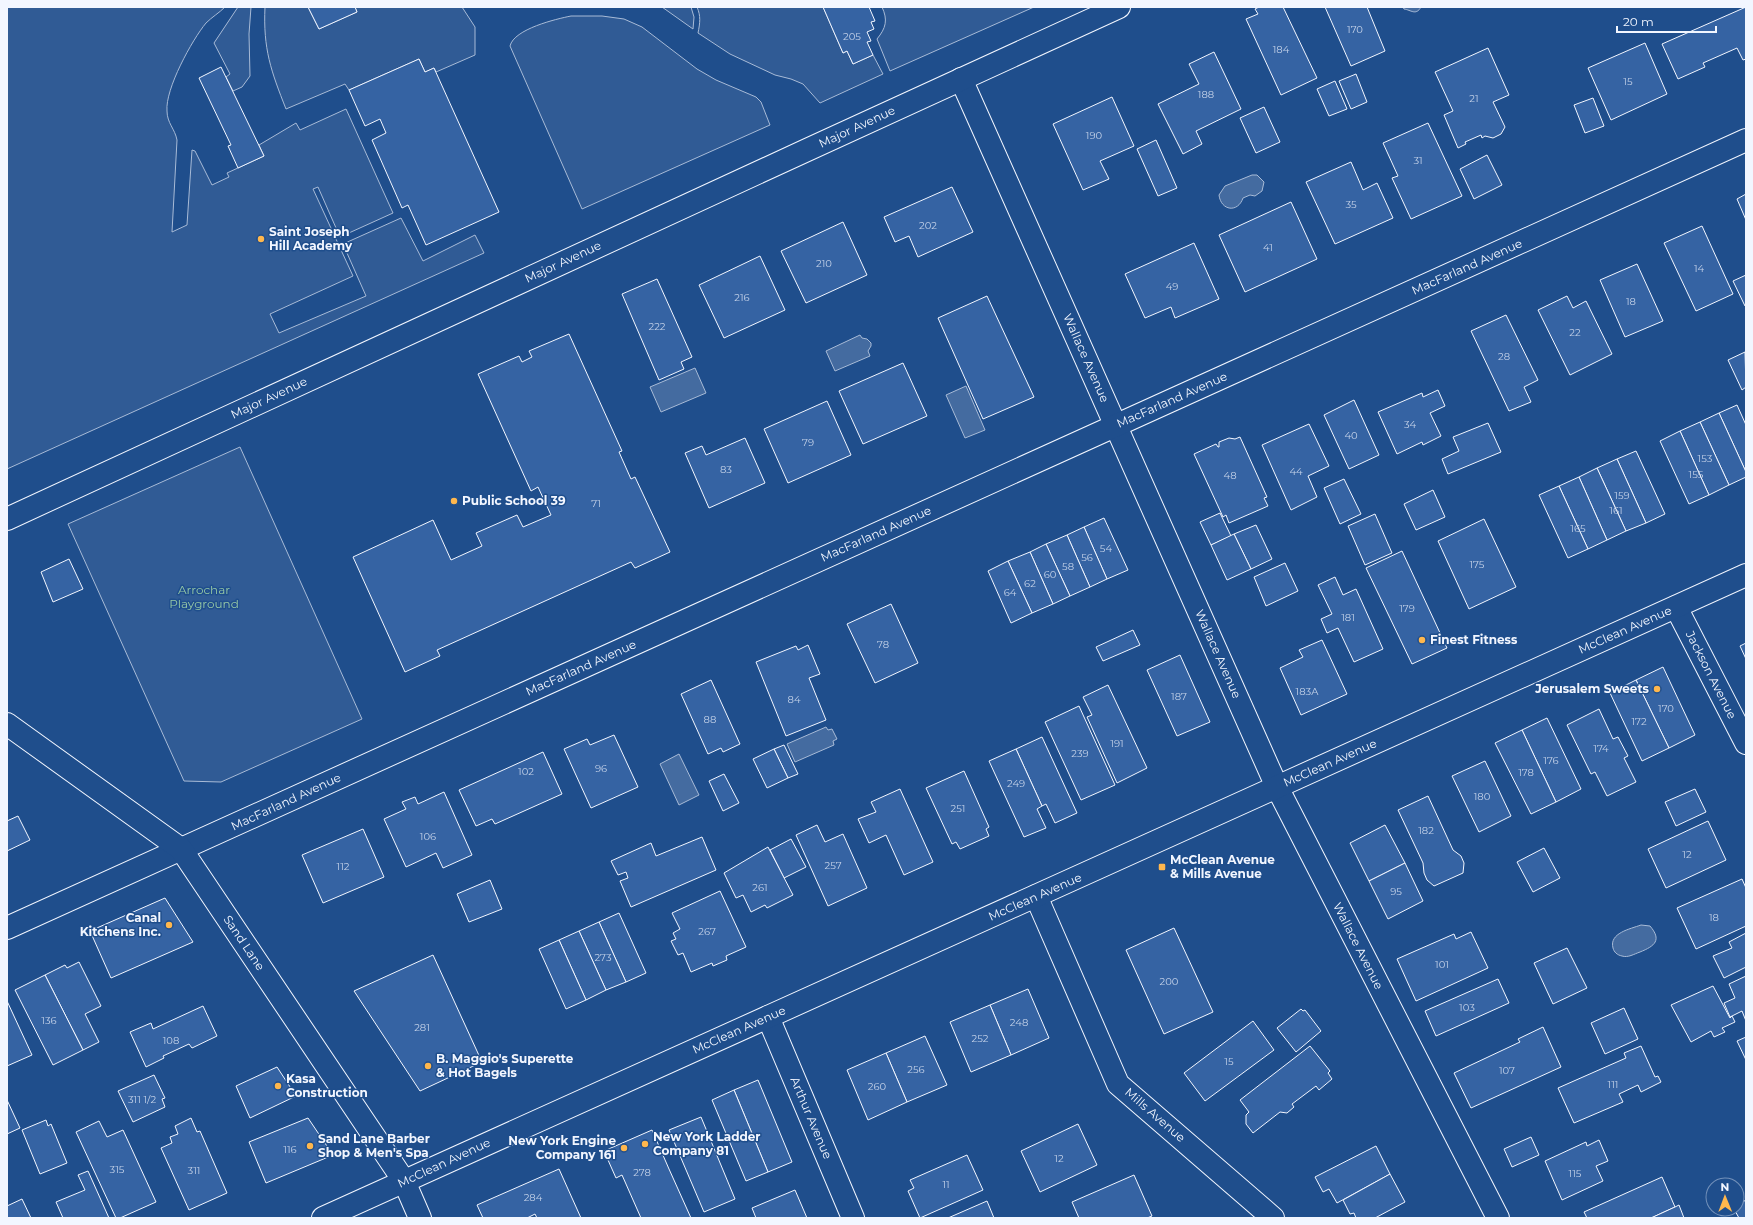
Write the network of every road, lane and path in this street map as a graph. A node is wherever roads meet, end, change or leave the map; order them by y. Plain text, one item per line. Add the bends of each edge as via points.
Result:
1 (1119, 7) edge
2 (961, 79) junction
3 (1746, 140) edge
4 (1116, 425) junction
5 (7, 519) edge
6 (1746, 575) edge
7 (1676, 607) junction
8 (7, 724) edge
9 (1746, 743) edge
10 (1277, 787) junction
11 (180, 849) junction
12 (1036, 896) junction
13 (7, 928) edge
14 (768, 1017) junction
15 (404, 1181) junction
16 (323, 1218) edge
17 (420, 1218) edge
18 (853, 1218) edge
19 (1274, 1218) edge
20 (1498, 1218) edge

1 - 2 street, Major Avenue
2 - 4 street, Wallace Avenue
2 - 5 street, Major Avenue
3 - 4 street, MacFarland Avenue
4 - 10 street, Wallace Avenue
4 - 11 street, MacFarland Avenue
6 - 7 street, McClean Avenue
7 - 9 street, Jackson Avenue
7 - 10 street, McClean Avenue
8 - 11 street, Sand Lane
10 - 12 street, McClean Avenue
10 - 20 street, Wallace Avenue
11 - 13 street, MacFarland Avenue
11 - 15 street, Sand Lane
12 - 14 street, McClean Avenue
12 - 19 street, Mills Avenue via 1118,1084
14 - 15 street, McClean Avenue
14 - 18 street, Arthur Avenue
15 - 16 street, McClean Avenue
15 - 17 street, Sand Lane

